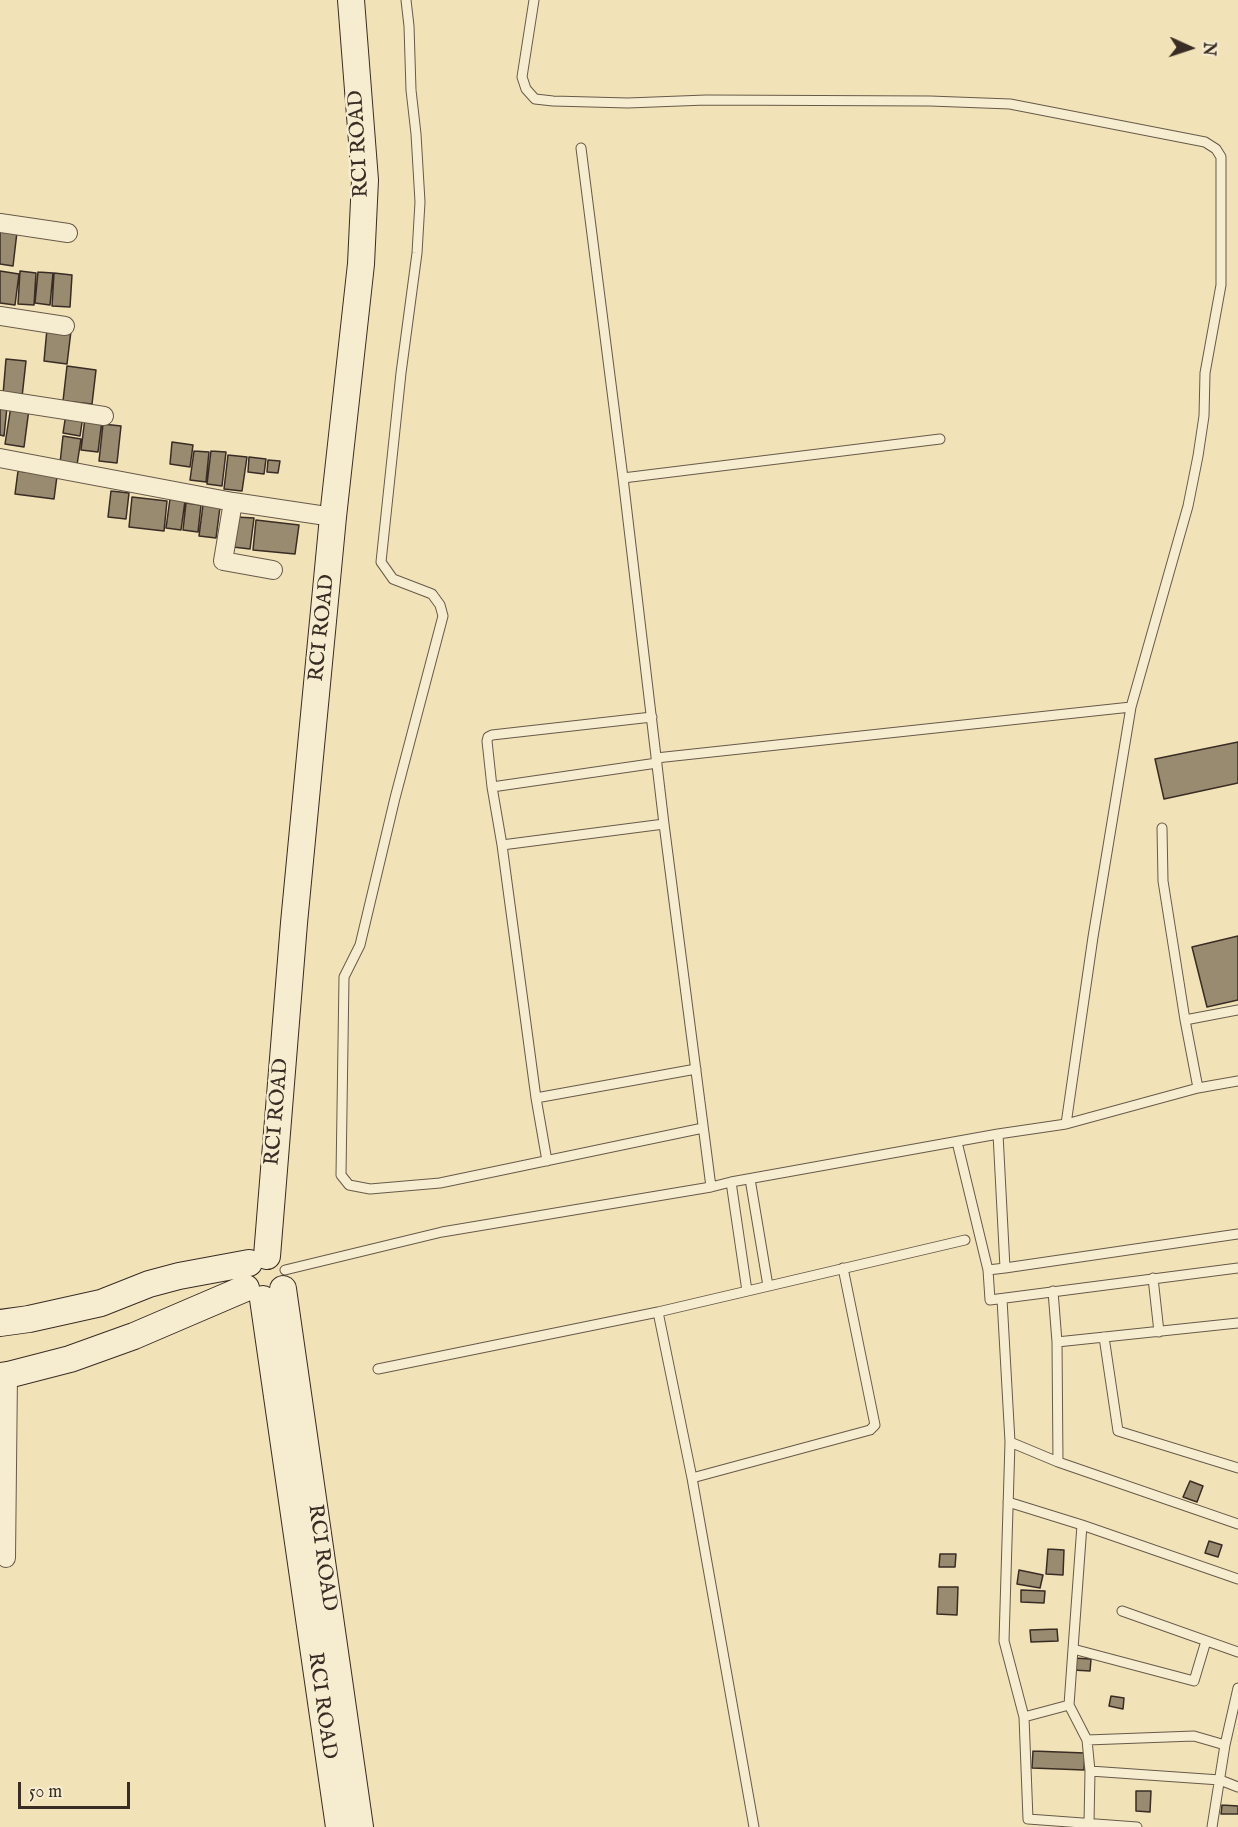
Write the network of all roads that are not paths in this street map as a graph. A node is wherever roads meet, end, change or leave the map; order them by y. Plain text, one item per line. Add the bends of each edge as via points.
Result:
1 (351, 0) edge
2 (406, 0) edge
3 (534, 0) edge
4 (581, 148) dead end
5 (0, 223) edge
6 (68, 233) dead end
7 (0, 316) edge
8 (65, 326) dead end
9 (0, 400) edge
10 (104, 416) dead end
11 (940, 439) dead end
12 (0, 458) edge
13 (623, 478) junction
14 (233, 501) junction
15 (333, 517) junction
16 (273, 570) dead end
17 (1131, 707) junction
18 (651, 717) junction
19 (657, 761) junction
20 (492, 787) junction
21 (664, 824) junction
22 (1162, 828) dead end
23 (502, 845) junction
24 (1238, 1010) edge
25 (1185, 1020) junction
26 (696, 1069) junction
27 (1238, 1081) edge
28 (1198, 1088) junction
29 (536, 1098) junction
30 (1066, 1124) junction
31 (703, 1128) junction
32 (998, 1134) junction
33 (957, 1142) junction
34 (547, 1161) junction
35 (750, 1179) junction
36 (732, 1182) junction
37 (711, 1187) junction
38 (1238, 1234) edge
39 (965, 1240) dead end
40 (1005, 1268) junction
41 (1238, 1268) edge
42 (843, 1269) junction
43 (988, 1270) junction
44 (265, 1278) junction
45 (1153, 1278) junction
46 (768, 1286) junction
47 (747, 1291) junction
48 (1053, 1291) junction
49 (1002, 1299) junction
50 (658, 1312) junction
51 (0, 1323) edge
52 (1238, 1323) edge
53 (1159, 1332) junction
54 (1104, 1337) junction
55 (1057, 1342) junction
56 (378, 1369) dead end
57 (4, 1376) edge
58 (1010, 1442) junction
59 (1058, 1462) junction
60 (1238, 1468) edge
61 (692, 1478) junction
62 (1008, 1502) junction
63 (1238, 1524) edge
64 (1082, 1525) junction
65 (6, 1558) dead end
66 (1238, 1579) edge
67 (1122, 1611) dead end
68 (1206, 1641) junction
69 (1073, 1649) junction
70 (1238, 1652) edge
71 (1238, 1688) edge
72 (1070, 1705) junction
73 (1024, 1717) junction
74 (1087, 1740) junction
75 (1225, 1745) junction
76 (1090, 1771) junction
77 (1220, 1780) junction
78 (1238, 1787) edge
79 (1089, 1823) junction
80 (339, 1827) edge
81 (360, 1827) edge
82 (754, 1827) edge
83 (1137, 1827) edge
84 (1212, 1827) edge

1 - 15 main road, RCI ROAD via 365,180 361,264
2 - 34 lane via 420,202 381,562 393,579 432,594 443,616 360,945 344,977 341,1175 349,1185 370,1189 440,1183
3 - 17 lane via 522,76 526,89 536,99 628,103 930,100 1010,104 1204,142 1216,149 1221,158 1221,285 1205,373 1200,446 1188,506
4 - 13 lane
5 - 6 street
7 - 8 street
9 - 10 street
11 - 13 lane
12 - 14 street
13 - 18 lane
14 - 15 street
14 - 16 street via 223,561
15 - 44 main road, RCI ROAD
17 - 19 lane
17 - 30 lane
18 - 19 lane
18 - 20 lane via 492,735 487,741
19 - 20 lane
19 - 21 lane
20 - 23 lane
21 - 23 lane
21 - 26 lane
22 - 25 lane via 1162,881
23 - 29 lane
24 - 25 lane
25 - 28 lane
26 - 29 lane
26 - 31 lane
27 - 28 lane
28 - 30 lane
29 - 34 lane
30 - 32 lane
31 - 34 lane
31 - 37 lane
32 - 33 lane
32 - 40 lane
33 - 35 lane
33 - 43 lane
35 - 36 lane
35 - 46 lane
36 - 37 lane
36 - 47 lane
37 - 44 lane via 442,1232
38 - 40 lane
39 - 42 lane
40 - 43 lane
41 - 45 lane
42 - 46 lane
42 - 61 lane via 874,1425 870,1430
43 - 49 lane via 990,1300
44 - 51 main road via 179,1276 101,1303
44 - 57 main road via 123,1340
44 - 80 main road, RCI ROAD
44 - 81 main road, RCI ROAD
45 - 48 lane
45 - 53 lane
46 - 47 lane
47 - 50 lane
48 - 49 lane
48 - 55 lane
49 - 58 lane
50 - 56 lane
50 - 61 lane
52 - 53 lane
53 - 54 lane
54 - 55 lane
54 - 60 lane via 1118,1431
55 - 59 lane
57 - 65 street
58 - 59 lane
58 - 62 lane
59 - 63 lane
61 - 82 lane
62 - 64 lane
62 - 73 lane via 1004,1641
64 - 66 lane
64 - 69 lane
67 - 68 lane
68 - 69 lane via 1194,1681
68 - 70 lane
69 - 72 lane
71 - 75 lane
72 - 73 lane
72 - 74 lane
73 - 79 lane via 1028,1819
74 - 75 lane via 1194,1736
74 - 76 lane
75 - 77 lane
76 - 77 lane
76 - 79 lane
77 - 78 lane
77 - 84 lane
79 - 83 lane

